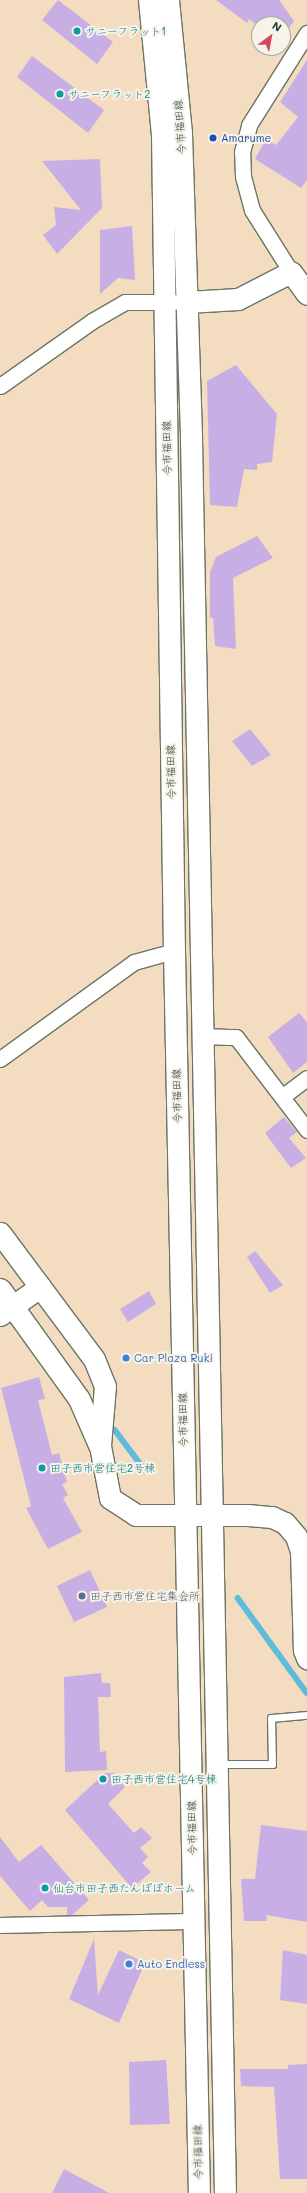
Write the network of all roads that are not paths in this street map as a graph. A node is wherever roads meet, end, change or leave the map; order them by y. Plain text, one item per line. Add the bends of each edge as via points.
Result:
1 (149, 0) edge
2 (168, 0) edge
3 (307, 33) edge
4 (291, 272) junction
5 (307, 294) edge
6 (164, 302) junction
7 (188, 302) junction
8 (0, 386) edge
9 (174, 951) junction
10 (202, 1036) junction
11 (0, 1059) edge
12 (307, 1078) edge
13 (283, 1096) junction
14 (307, 1130) edge
15 (0, 1233) edge
16 (40, 1287) junction
17 (0, 1289) edge
18 (6, 1311) edge
19 (100, 1446) junction
20 (213, 1515) junction
21 (185, 1516) junction
22 (307, 1658) edge
23 (307, 1716) edge
24 (218, 1764) junction
25 (194, 1921) junction
26 (0, 1925) edge
27 (199, 2193) edge
28 (224, 2193) edge

1 - 6 main road, 今市福田線 via 162,134
2 - 7 main road, 今市福田線 via 181,133
3 - 4 street via 249,125 242,152 243,176 252,210
4 - 5 main road
4 - 7 main road via 238,299
6 - 7 street
6 - 8 street via 125,302 92,321
6 - 9 main road, 今市福田線
7 - 10 main road, 今市福田線
9 - 11 street via 134,962
9 - 21 main road, 今市福田線
10 - 13 street via 236,1037
10 - 20 main road, 今市福田線
12 - 13 street
13 - 14 street
15 - 16 main road
16 - 18 main road
16 - 19 main road via 94,1359 105,1386
17 - 18 main road
18 - 19 main road via 79,1399
19 - 21 main road via 110,1498 121,1508 136,1515
20 - 21 main road
20 - 22 main road via 272,1517 285,1523 296,1536 301,1551 304,1650
20 - 24 main road, 今市福田線
21 - 25 main road, 今市福田線
23 - 24 lane via 271,1718 272,1764
24 - 28 main road, 今市福田線
25 - 26 street
25 - 27 main road, 今市福田線

